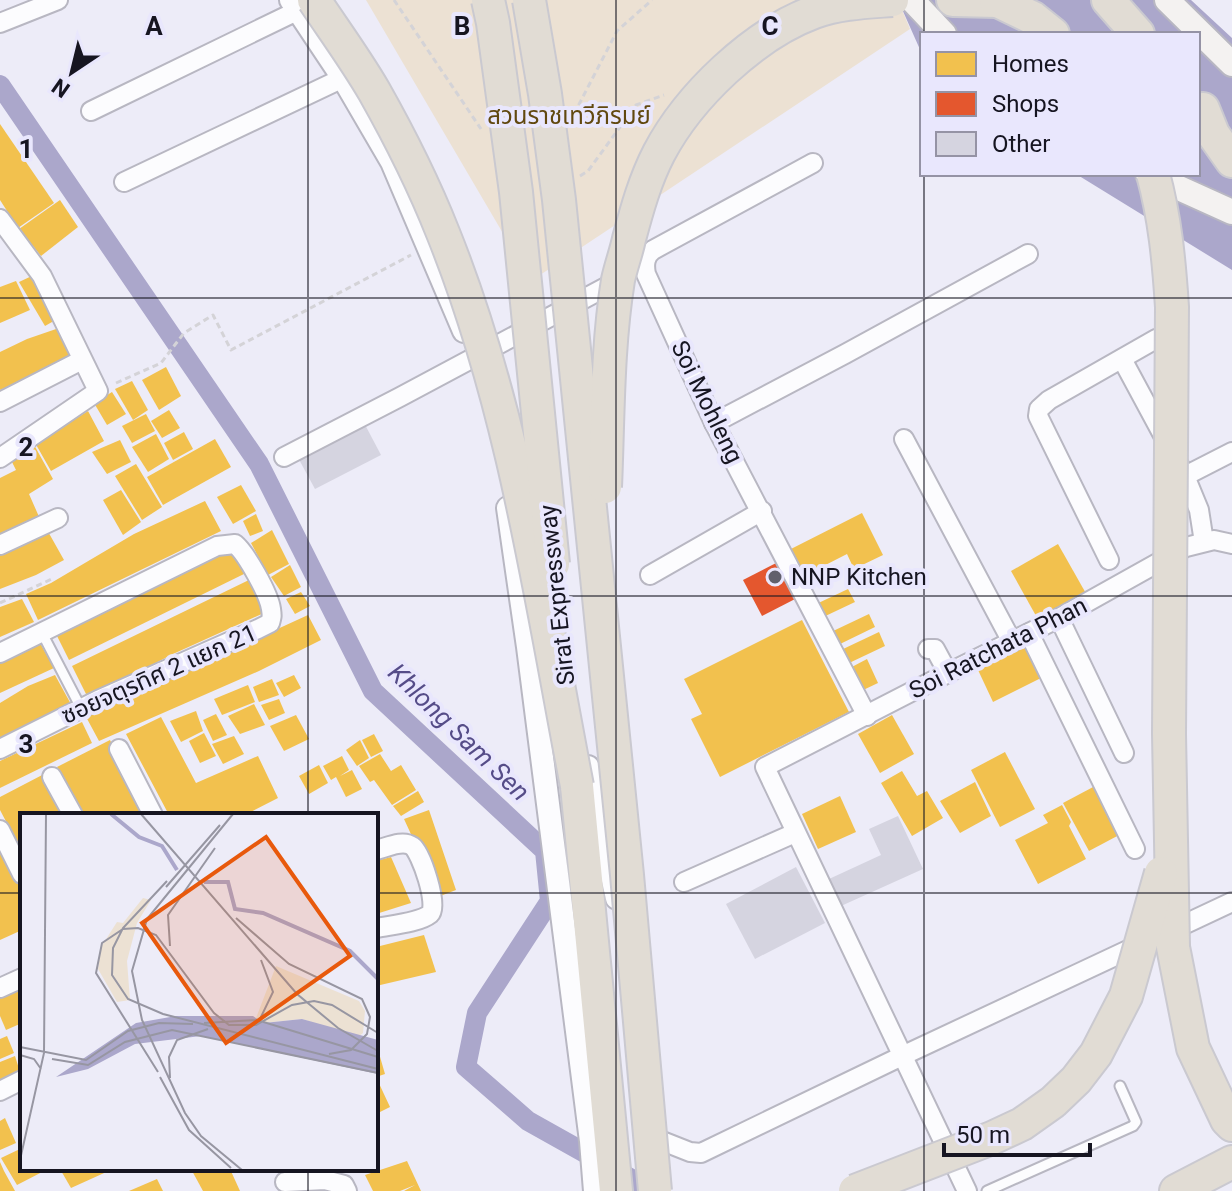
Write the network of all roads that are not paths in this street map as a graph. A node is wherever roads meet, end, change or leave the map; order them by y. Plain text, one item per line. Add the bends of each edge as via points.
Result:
1 (58, 0) edge
2 (327, 0) edge
3 (488, 0) edge
4 (529, 0) edge
5 (892, 0) edge
6 (912, 0) edge
7 (953, 0) edge
8 (997, 0) edge
9 (1108, 0) edge
10 (1167, 0) edge
11 (302, 3) edge
12 (0, 23) edge
13 (942, 32) edge
14 (1050, 32) edge
15 (1136, 32) edge
16 (1200, 32) edge
17 (1200, 32) edge
18 (1232, 64) edge
19 (343, 78) junction
20 (1200, 107) edge
21 (91, 111) dead end
22 (1232, 132) edge
23 (1232, 161) edge
24 (813, 163) dead end
25 (1151, 176) edge
26 (1154, 176) edge
27 (124, 182) dead end
28 (1232, 212) edge
29 (0, 219) edge
30 (1028, 254) dead end
31 (644, 267) junction
32 (1156, 339) dead end
33 (494, 343) junction
34 (473, 354) junction
35 (1122, 359) junction
36 (82, 360) junction
37 (0, 402) edge
38 (714, 423) junction
39 (904, 439) dead end
40 (1232, 452) edge
41 (284, 457) dead end
42 (0, 458) edge
43 (1185, 476) junction
44 (762, 511) junction
45 (58, 518) dead end
46 (1204, 542) junction
47 (1232, 544) edge
48 (0, 545) edge
49 (1109, 560) dead end
50 (650, 575) dead end
51 (601, 602) junction
52 (1059, 618) junction
53 (42, 633) junction
54 (1020, 638) junction
55 (928, 649) dead end
56 (0, 653) edge
57 (948, 673) junction
58 (81, 708) junction
59 (867, 716) junction
60 (0, 749) edge
61 (119, 749) dead end
62 (1124, 753) dead end
63 (52, 777) dead end
64 (577, 786) junction
65 (72, 813) edge
66 (152, 813) edge
67 (0, 830) edge
68 (795, 833) junction
69 (1170, 839) junction
70 (378, 849) edge
71 (1135, 849) dead end
72 (20, 870) edge
73 (684, 882) dead end
74 (1232, 902) edge
75 (378, 928) edge
76 (20, 979) edge
77 (1, 987) edge
78 (902, 1056) junction
79 (20, 1081) edge
80 (1120, 1086) dead end
81 (0, 1091) edge
82 (1232, 1125) edge
83 (639, 1131) junction
84 (1232, 1162) edge
85 (1232, 1170) edge
86 (283, 1181) edge
87 (347, 1191) edge
88 (595, 1191) edge
89 (616, 1191) edge
90 (642, 1191) edge
91 (655, 1191) edge
92 (855, 1191) edge
93 (967, 1191) edge
94 (987, 1191) edge
95 (1176, 1191) edge
96 (1192, 1191) edge

1 - 12 street
2 - 33 street via 418,156
3 - 64 highway, Sirat Expressway, bridge via 516,192
4 - 51 highway, Sirat Expressway, bridge via 559,200
5 - 51 highway, bridge via 815,12 752,46 701,95 660,152 644,187 618,279
6 - 13 main road
7 - 8 highway
8 - 14 highway
9 - 15 highway
10 - 16 main road
11 - 19 street
11 - 21 street
11 - 64 highway, bridge via 373,90 411,162 468,298 509,442
17 - 18 main road
19 - 27 street
19 - 34 street via 392,162
20 - 22 highway
20 - 23 highway
24 - 31 street via 653,250
25 - 69 highway, bridge via 1162,209 1172,307
26 - 28 main road
29 - 36 street via 42,276
30 - 38 street
31 - 33 street via 637,265
31 - 38 street, Soi Mohleng
32 - 35 street
33 - 34 street
33 - 83 street via 617,900
34 - 41 street
34 - 88 street via 512,526
35 - 43 street
35 - 49 street via 1049,400 1038,416
36 - 37 street
36 - 42 street via 98,391
38 - 44 street, Soi Mohleng
39 - 54 street
40 - 43 street
43 - 46 street via 1199,510
44 - 50 street
44 - 59 street, Soi Mohleng
45 - 48 street
46 - 47 street, Soi Ratchata Phan
46 - 52 street, Soi Ratchata Phan
51 - 91 highway, Sirat Expressway, bridge
52 - 54 street, Soi Ratchata Phan
52 - 62 street
53 - 56 street
53 - 58 lane
53 - 58 street, ซอยจตุรทิศ 2 แยก 21 via 217,546 235,544 255,574 270,605 270,623
54 - 57 street, Soi Ratchata Phan
54 - 71 street
55 - 57 street via 935,649
57 - 59 street, Soi Ratchata Phan
58 - 60 street, ซอยจตุรทิศ 2 แยก 21
59 - 68 street, Soi Ratchata Phan via 765,767
61 - 66 street
63 - 65 street
64 - 89 highway, Sirat Expressway
67 - 72 street
68 - 73 street
68 - 78 street
69 - 82 highway, bridge via 1173,947 1193,1048
69 - 92 highway, bridge via 1126,996 1076,1080 1012,1129
70 - 75 street via 411,845 434,908 420,919
74 - 78 street
76 - 77 street
78 - 83 street via 701,1153
78 - 93 street
79 - 81 street
80 - 94 lane via 1136,1122 1133,1126
83 - 90 street
84 - 95 highway
85 - 96 street
86 - 87 street via 325,1180 344,1185

